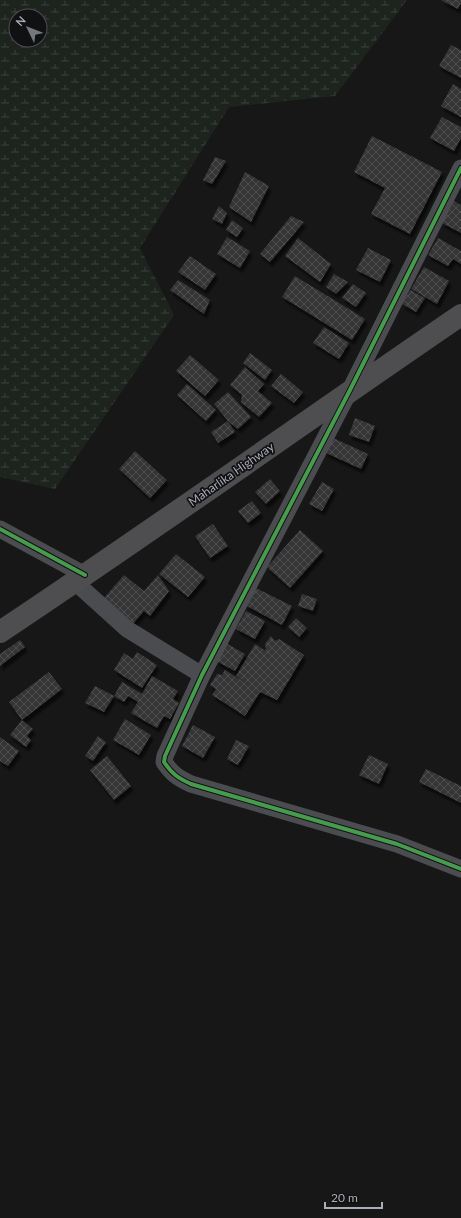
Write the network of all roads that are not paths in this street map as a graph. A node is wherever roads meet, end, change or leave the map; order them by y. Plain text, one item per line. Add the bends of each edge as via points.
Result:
1 (461, 168) edge
2 (461, 315) edge
3 (350, 390) junction
4 (0, 529) edge
5 (80, 579) junction
6 (0, 632) edge
7 (202, 675) junction
8 (461, 869) edge

1 - 3 street
2 - 3 highway, Maharlika Highway
3 - 5 highway, Maharlika Highway
3 - 7 street
4 - 5 street
5 - 6 highway, Maharlika Highway
5 - 7 street via 127,629
7 - 8 street via 165,756 164,762 178,778 397,844

